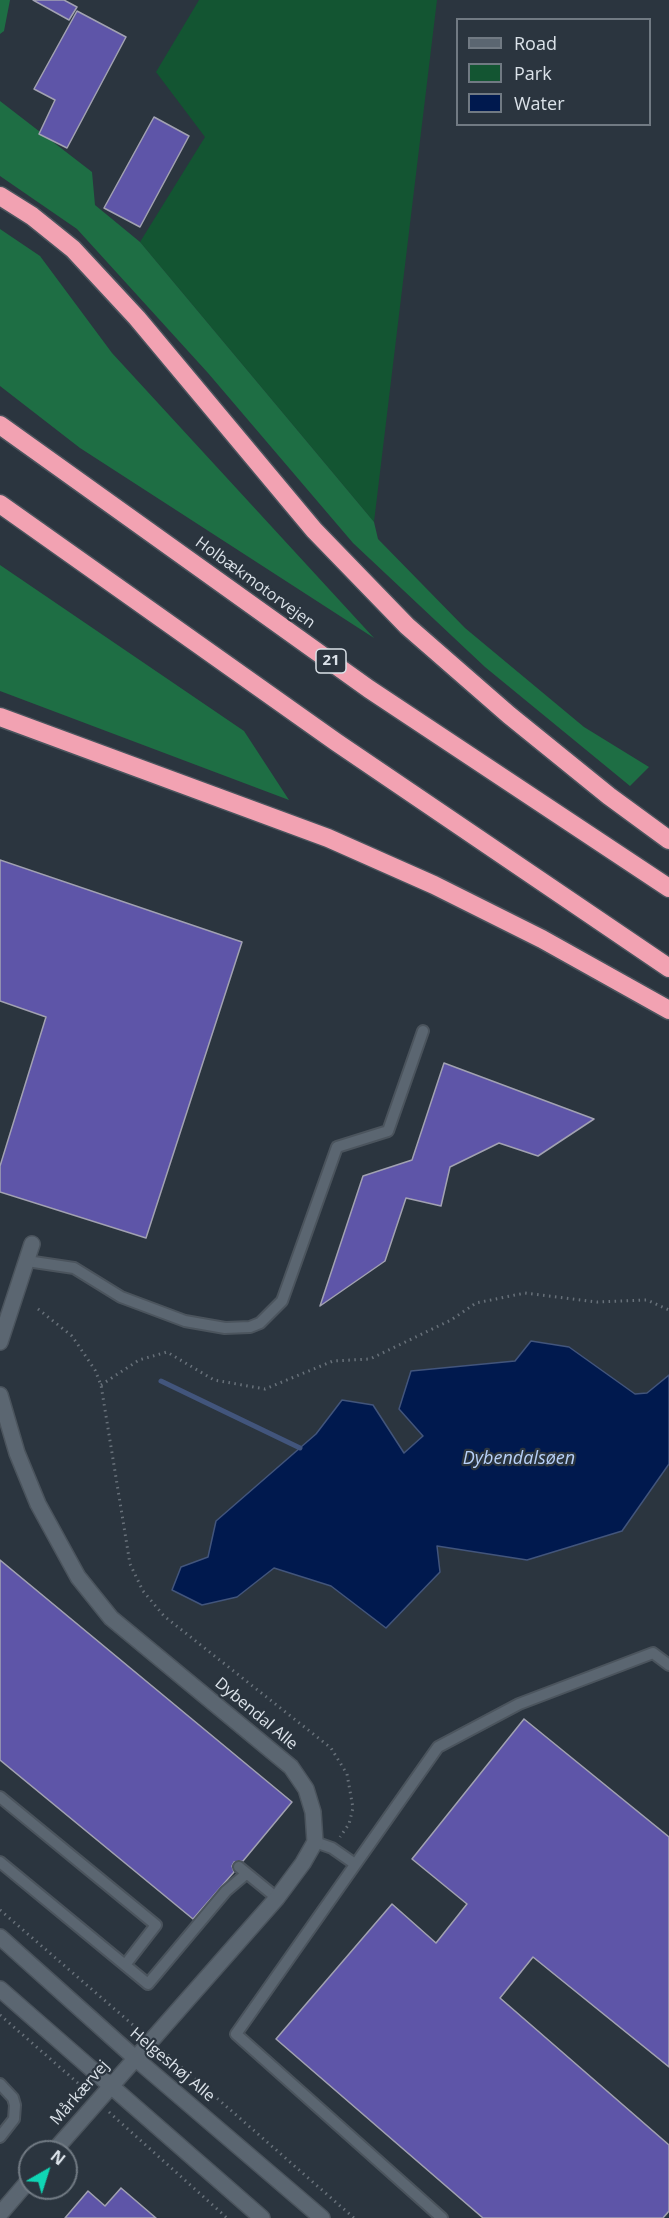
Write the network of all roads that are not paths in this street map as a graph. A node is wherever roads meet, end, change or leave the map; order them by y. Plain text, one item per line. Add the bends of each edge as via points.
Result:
1 (0, 196) edge
2 (0, 425) edge
3 (0, 504) edge
4 (0, 717) edge
5 (669, 840) edge
6 (669, 888) edge
7 (669, 968) edge
8 (669, 1010) edge
9 (423, 1031) dead end
10 (32, 1244) dead end
11 (27, 1261) junction
12 (0, 1342) edge
13 (0, 1395) edge
14 (669, 1665) edge
15 (0, 1797) edge
16 (315, 1842) junction
17 (0, 1862) edge
18 (355, 1864) junction
19 (277, 1898) junction
20 (0, 1937) edge
21 (124, 1965) junction
22 (0, 1989) edge
23 (135, 2058) junction
24 (0, 2084) edge
25 (110, 2086) junction
26 (0, 2137) edge
27 (63, 2140) edge
28 (18, 2193) edge
29 (0, 2214) edge
30 (262, 2218) edge
31 (322, 2218) edge
32 (442, 2218) edge

1 - 5 highway via 73,249 137,318 314,530 407,626 518,722
2 - 6 highway, Holbækmotorvejen / 21 via 369,688
3 - 7 highway via 336,741
4 - 8 highway via 328,838 542,939
9 - 11 lane via 388,1131 337,1147 282,1301 260,1323 225,1328 185,1322 121,1297 74,1268
10 - 11 street
11 - 12 street
13 - 16 street, Dybendal Alle via 17,1453 38,1504 78,1577 111,1618 291,1767 306,1789 313,1812
14 - 18 lane via 653,1653 519,1704 438,1747
15 - 21 lane via 156,1925
16 - 18 lane
16 - 19 street
17 - 21 lane
18 - 32 lane via 236,2034
19 - 21 lane via 242,1870 148,1984
19 - 23 street
20 - 23 street, Helgeshøj Alle
22 - 25 street
23 - 25 street, Mårkærvej
23 - 31 street, Helgeshøj Alle
24 - 26 lane via 15,2105 14,2119
25 - 27 street, Mårkærvej
25 - 30 street
28 - 29 street

